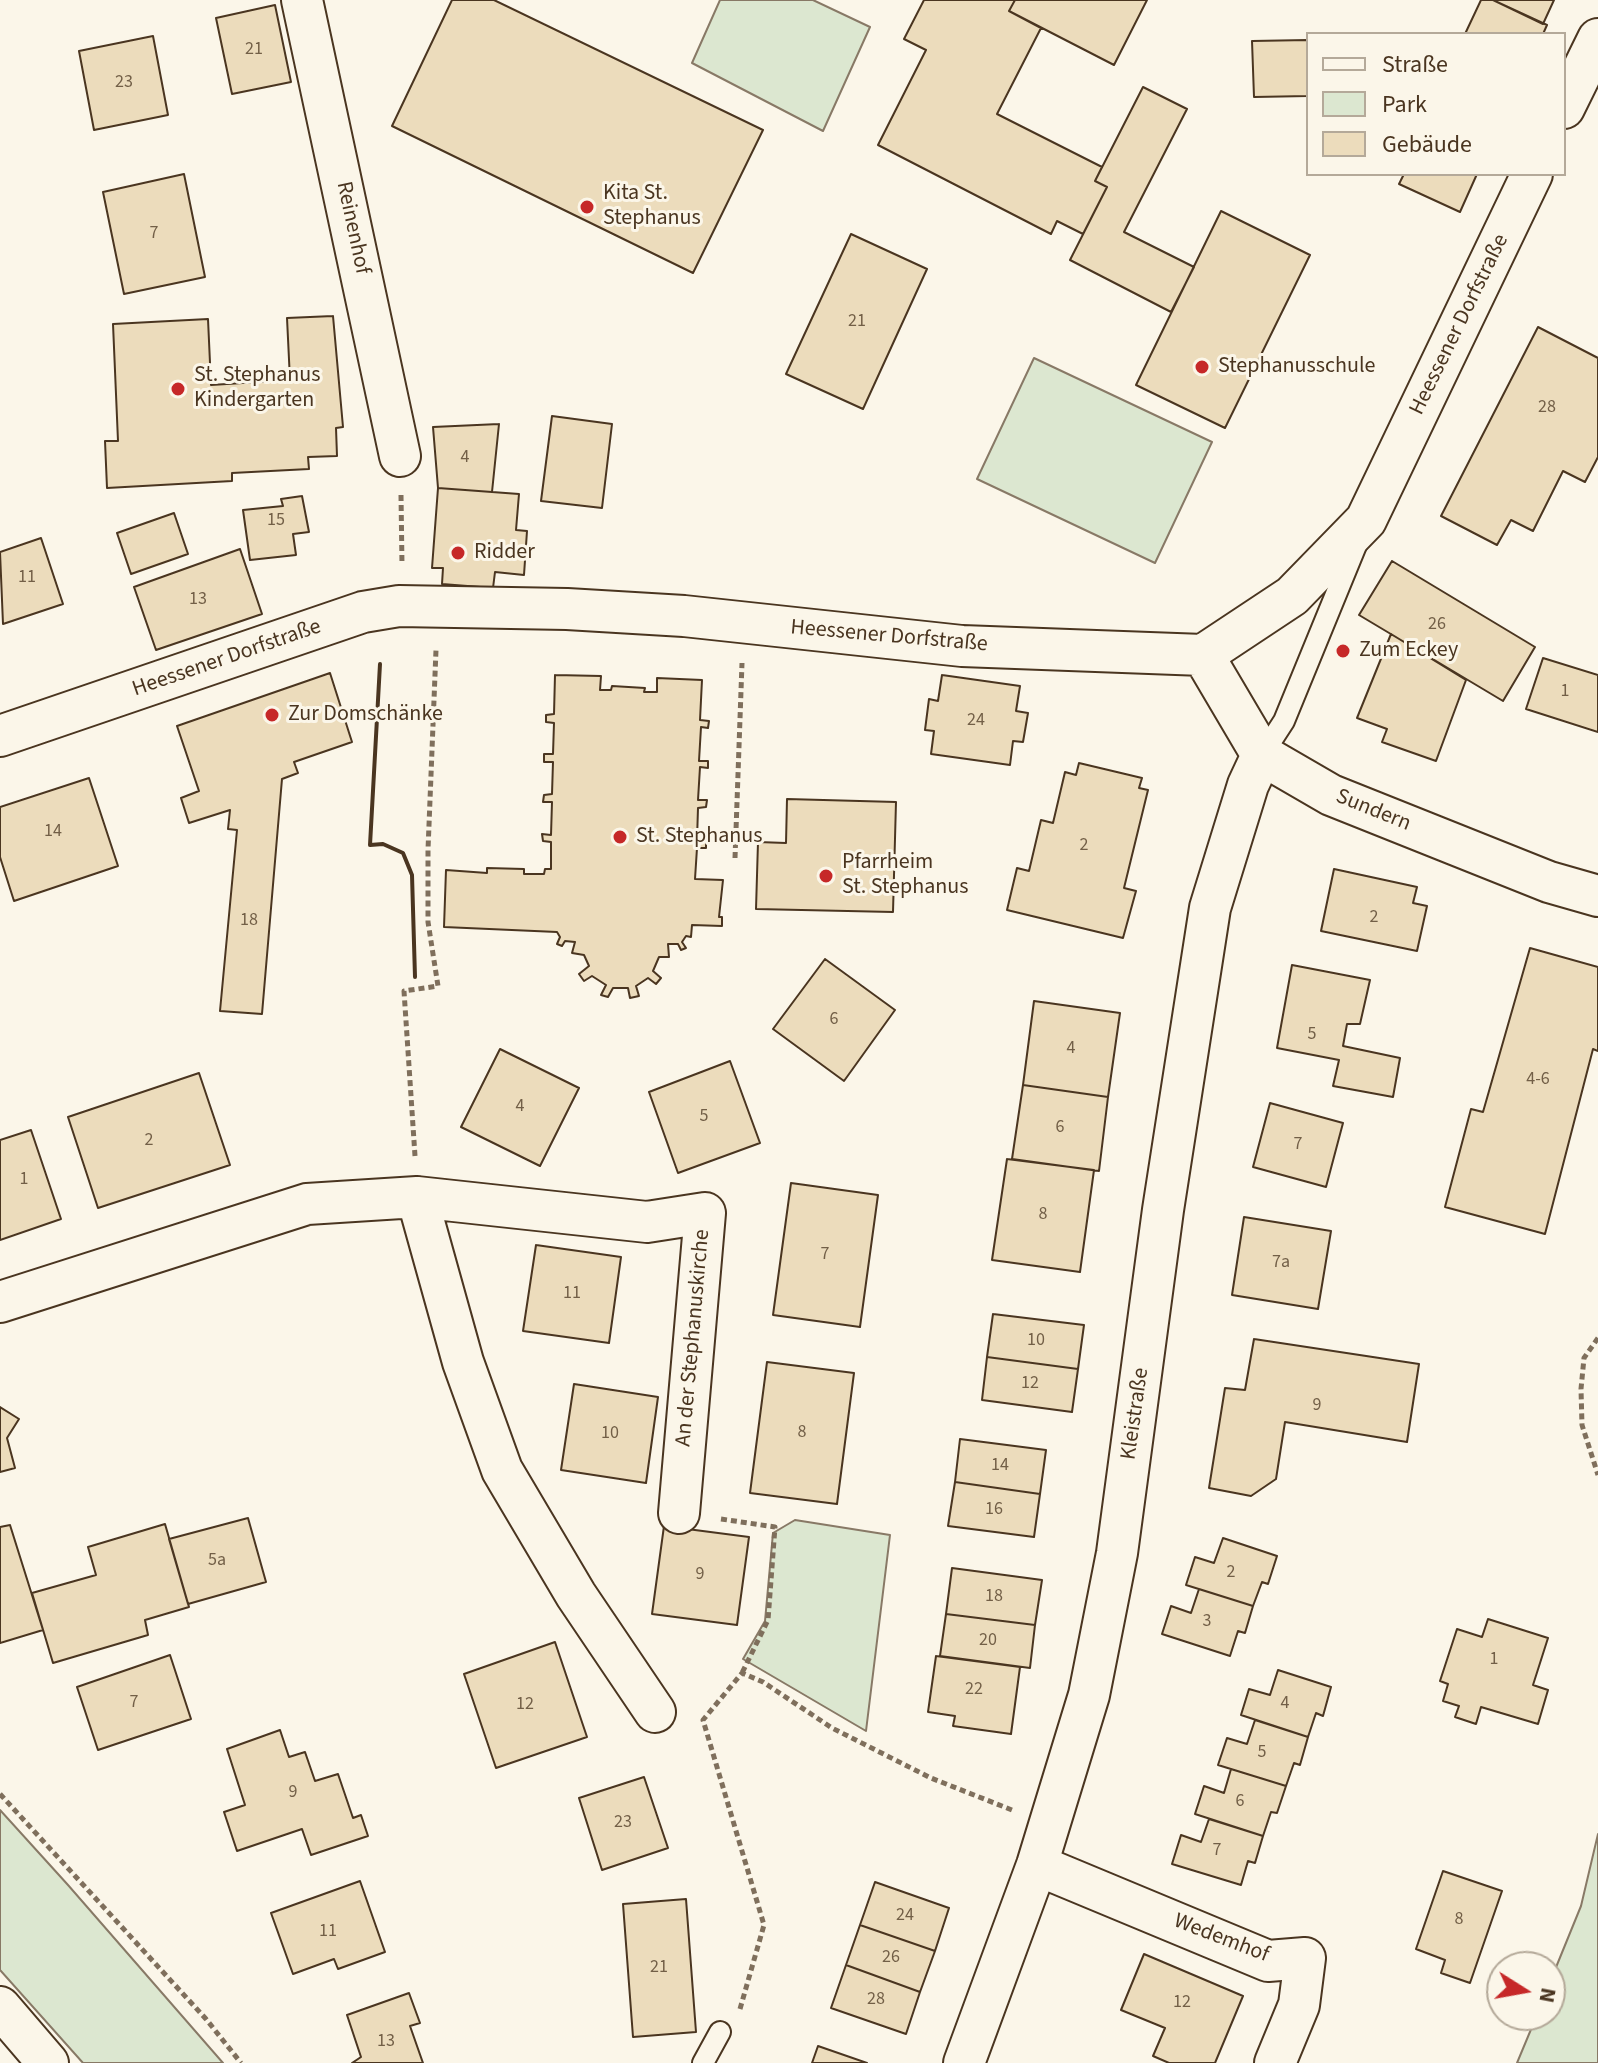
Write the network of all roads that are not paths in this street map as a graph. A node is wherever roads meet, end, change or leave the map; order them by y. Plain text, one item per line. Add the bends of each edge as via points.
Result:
1 (302, 0) edge
2 (1598, 39) edge
3 (1566, 104) edge
4 (1531, 176) edge
5 (400, 456) road end
6 (1366, 520) junction
7 (1203, 655) junction
8 (0, 736) edge
9 (1262, 755) junction
10 (1598, 896) edge
11 (417, 1197) junction
12 (0, 1302) edge
13 (679, 1513) road end
14 (655, 1712) dead end
15 (1037, 1865) junction
16 (0, 2007) edge
17 (720, 2032) dead end
18 (48, 2063) edge
19 (703, 2063) edge
20 (964, 2063) edge
21 (1275, 2063) edge

1 - 5 street, Reinenhof
2 - 3 street
4 - 6 street, Heessener Dorfstraße
6 - 7 street, Heessener Dorfstraße via 1292,596
6 - 9 lane via 1284,721
7 - 8 street, Heessener Dorfstraße via 962,646 567,609 418,606 363,612
7 - 9 street, Sundern
9 - 10 street, Sundern via 1331,795 1549,882
9 - 15 street, Kleistraße via 1210,908 1117,1553 1089,1695
11 - 12 street, An der Stephanuskirche via 307,1204
11 - 13 street, An der Stephanuskirche via 647,1222 705,1213
11 - 14 street via 463,1362 502,1470 576,1595
15 - 20 street, Kleistraße
15 - 21 street, Wedemhof via 1268,1961 1305,1958 1299,2005
16 - 18 street
17 - 19 lane

